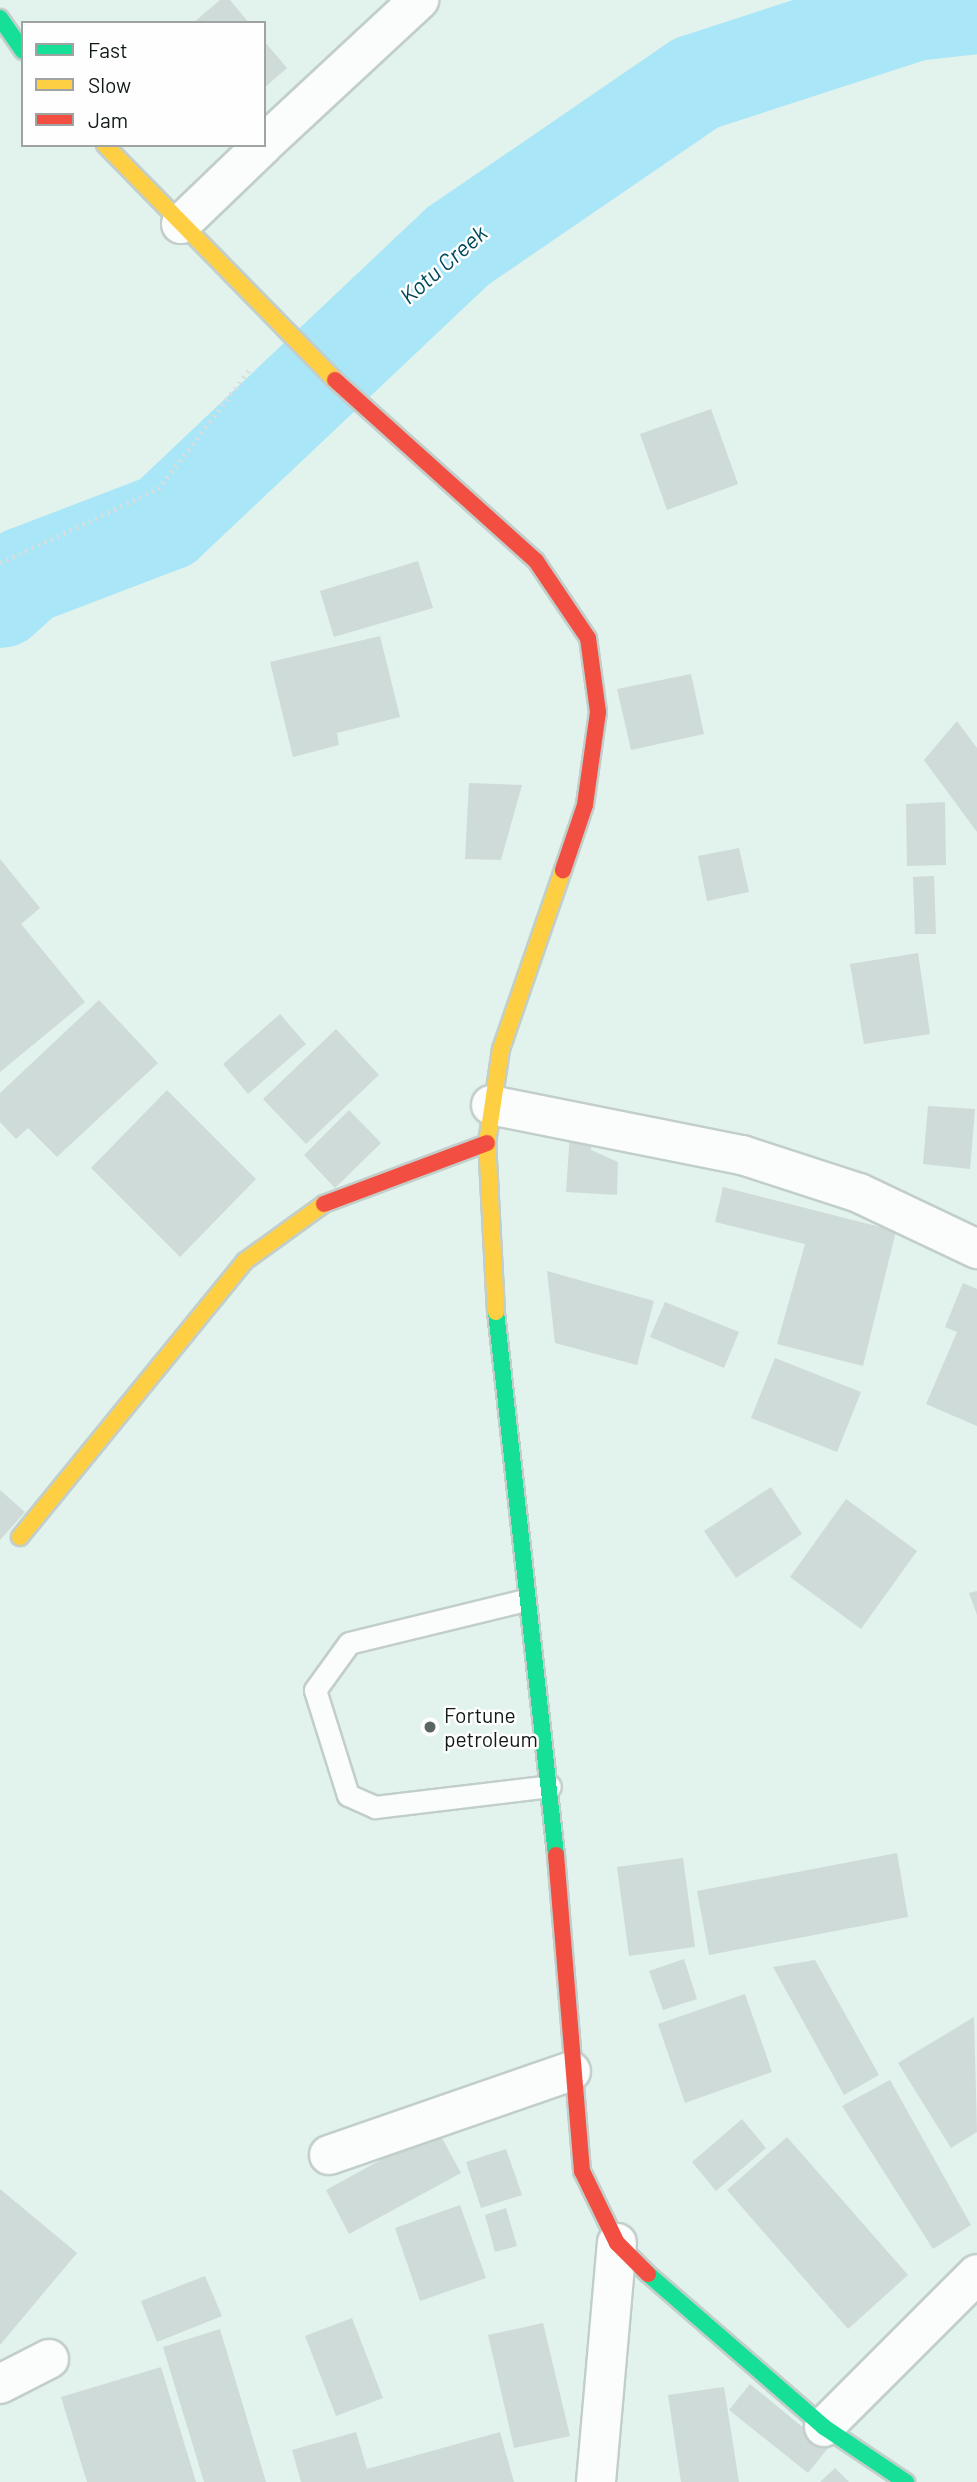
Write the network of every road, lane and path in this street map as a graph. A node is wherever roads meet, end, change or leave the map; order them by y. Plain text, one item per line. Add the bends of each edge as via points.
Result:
1 (419, 0) edge
2 (0, 18) edge
3 (21, 48) edge
4 (266, 141) edge
5 (107, 147) edge
6 (260, 147) edge
7 (181, 224) junction
8 (280, 331) junction
9 (0, 563) edge
10 (491, 1105) junction
11 (487, 1143) junction
12 (977, 1250) edge
13 (20, 1537) dead end
14 (525, 1600) junction
15 (550, 1786) junction
16 (571, 2071) junction
17 (329, 2155) dead end
18 (617, 2244) junction
19 (977, 2274) edge
20 (49, 2359) dead end
21 (0, 2384) edge
22 (824, 2427) junction
23 (596, 2482) edge
24 (906, 2482) edge

1 - 4 street
2 - 3 street
5 - 7 street
6 - 7 street
7 - 8 street
8 - 9 path via 158,489
8 - 10 street via 400,434 536,561 588,638 598,712 585,805 501,1049
10 - 11 street
10 - 12 street via 742,1155 859,1193
11 - 13 street via 337,1194 245,1261
11 - 14 street via 498,1361
14 - 15 street
14 - 15 lane via 349,1643 315,1690 348,1795 375,1807
15 - 16 street
16 - 17 street
16 - 18 street via 582,2171
18 - 22 street via 699,2323
18 - 23 street
19 - 22 street
20 - 21 street
22 - 24 street

